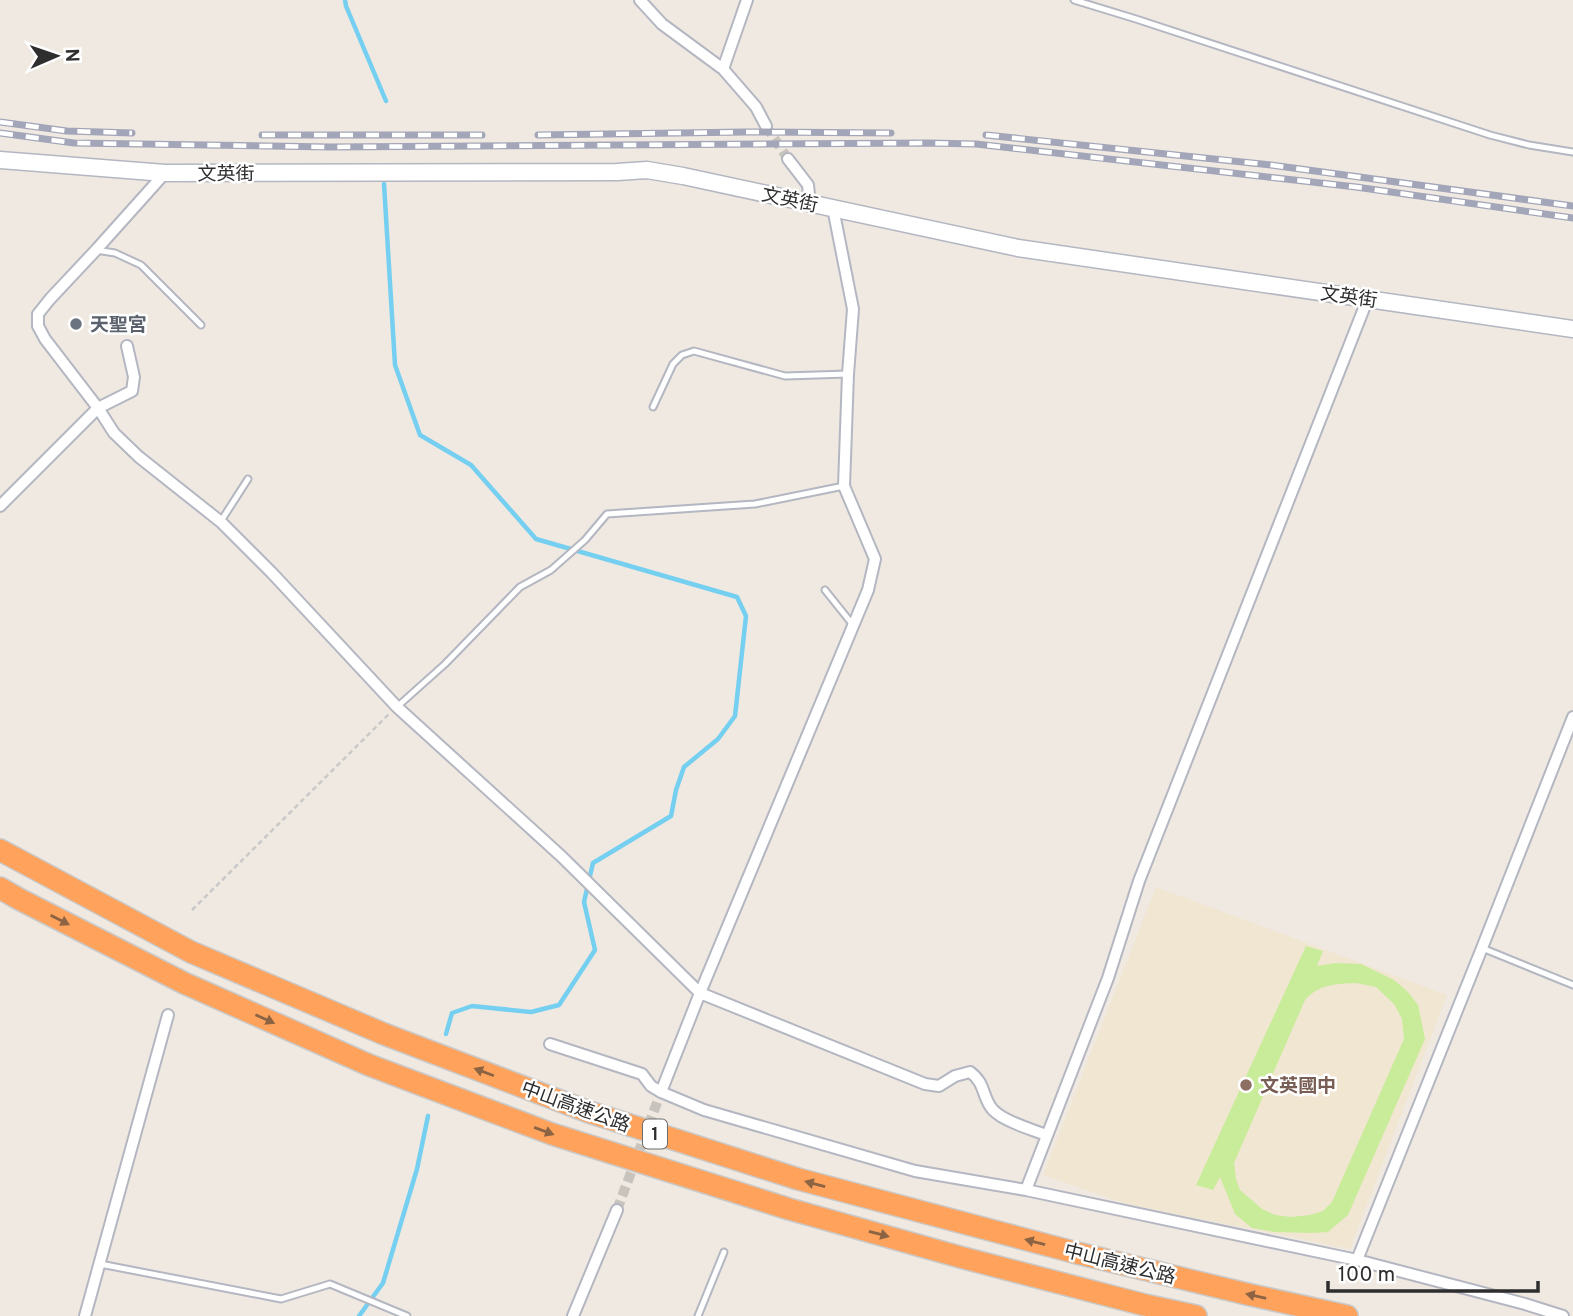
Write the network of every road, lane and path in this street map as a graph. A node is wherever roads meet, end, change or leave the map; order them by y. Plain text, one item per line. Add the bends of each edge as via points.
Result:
1 (640, 0) edge
2 (747, 0) edge
3 (1074, 0) edge
4 (723, 69) junction
5 (766, 126) tunnel mouth
6 (1573, 152) edge
7 (788, 159) tunnel mouth
8 (0, 160) edge
9 (164, 173) junction
10 (810, 204) junction
11 (833, 208) junction
12 (96, 250) junction
13 (1368, 298) junction
14 (201, 325) dead end
15 (1573, 330) edge
16 (127, 346) dead end
17 (848, 374) junction
18 (653, 407) dead end
19 (98, 408) junction
20 (248, 480) dead end
21 (844, 486) junction
22 (0, 506) edge
23 (221, 522) junction
24 (825, 590) dead end
25 (853, 625) junction
26 (397, 707) junction
27 (1573, 717) edge
28 (0, 850) edge
29 (0, 888) edge
30 (192, 910) dead end
31 (1482, 948) junction
32 (1573, 985) edge
33 (700, 993) junction
34 (167, 1015) dead end
35 (550, 1044) dead end
36 (661, 1092) junction
37 (1046, 1135) junction
38 (1026, 1190) junction
39 (617, 1210) tunnel mouth
40 (724, 1252) dead end
41 (1357, 1260) junction
42 (100, 1264) junction
43 (85, 1316) edge
44 (407, 1316) edge
45 (573, 1316) edge
46 (698, 1316) edge
47 (1196, 1316) edge
48 (1347, 1316) edge
49 (1563, 1316) edge

1 - 4 street via 662,24
2 - 4 street
3 - 6 lane via 1490,135
4 - 5 street
7 - 10 street via 808,184
8 - 9 street, 文英街
9 - 10 street, 文英街 via 647,170
9 - 12 street
10 - 11 street, 文英街
11 - 13 street, 文英街 via 1018,248
11 - 17 street via 853,309
12 - 14 lane via 141,265
12 - 19 street via 38,314 38,326
13 - 15 street, 文英街
13 - 37 street via 1144,869 1108,978
16 - 19 street via 134,377 132,391
17 - 18 lane via 785,376 694,351 673,364
17 - 21 street
19 - 22 street
19 - 23 street via 114,433 139,457
20 - 23 lane
21 - 25 street via 875,559
21 - 26 lane via 755,504 607,513 551,570 520,587
23 - 26 street
24 - 25 lane
25 - 33 street
26 - 30 path
26 - 33 street via 583,877
27 - 31 street
48 -> 28 highway, 中山高速公路 / 1 via 1077,1254 798,1179 589,1112 384,1034 191,952
29 -> 47 highway, 中山高速公路 / 1 via 184,983 369,1065 552,1134 789,1209
31 - 32 lane
31 - 41 street
33 - 36 street
33 - 37 street via 925,1084 939,1086 970,1072 978,1078 991,1108
34 - 42 street
35 - 36 street via 642,1074
36 - 38 street via 704,1110 915,1171
37 - 38 street
38 - 41 street
39 - 45 street
40 - 46 lane
41 - 49 street
42 - 43 street
42 - 44 lane via 281,1299 330,1284

